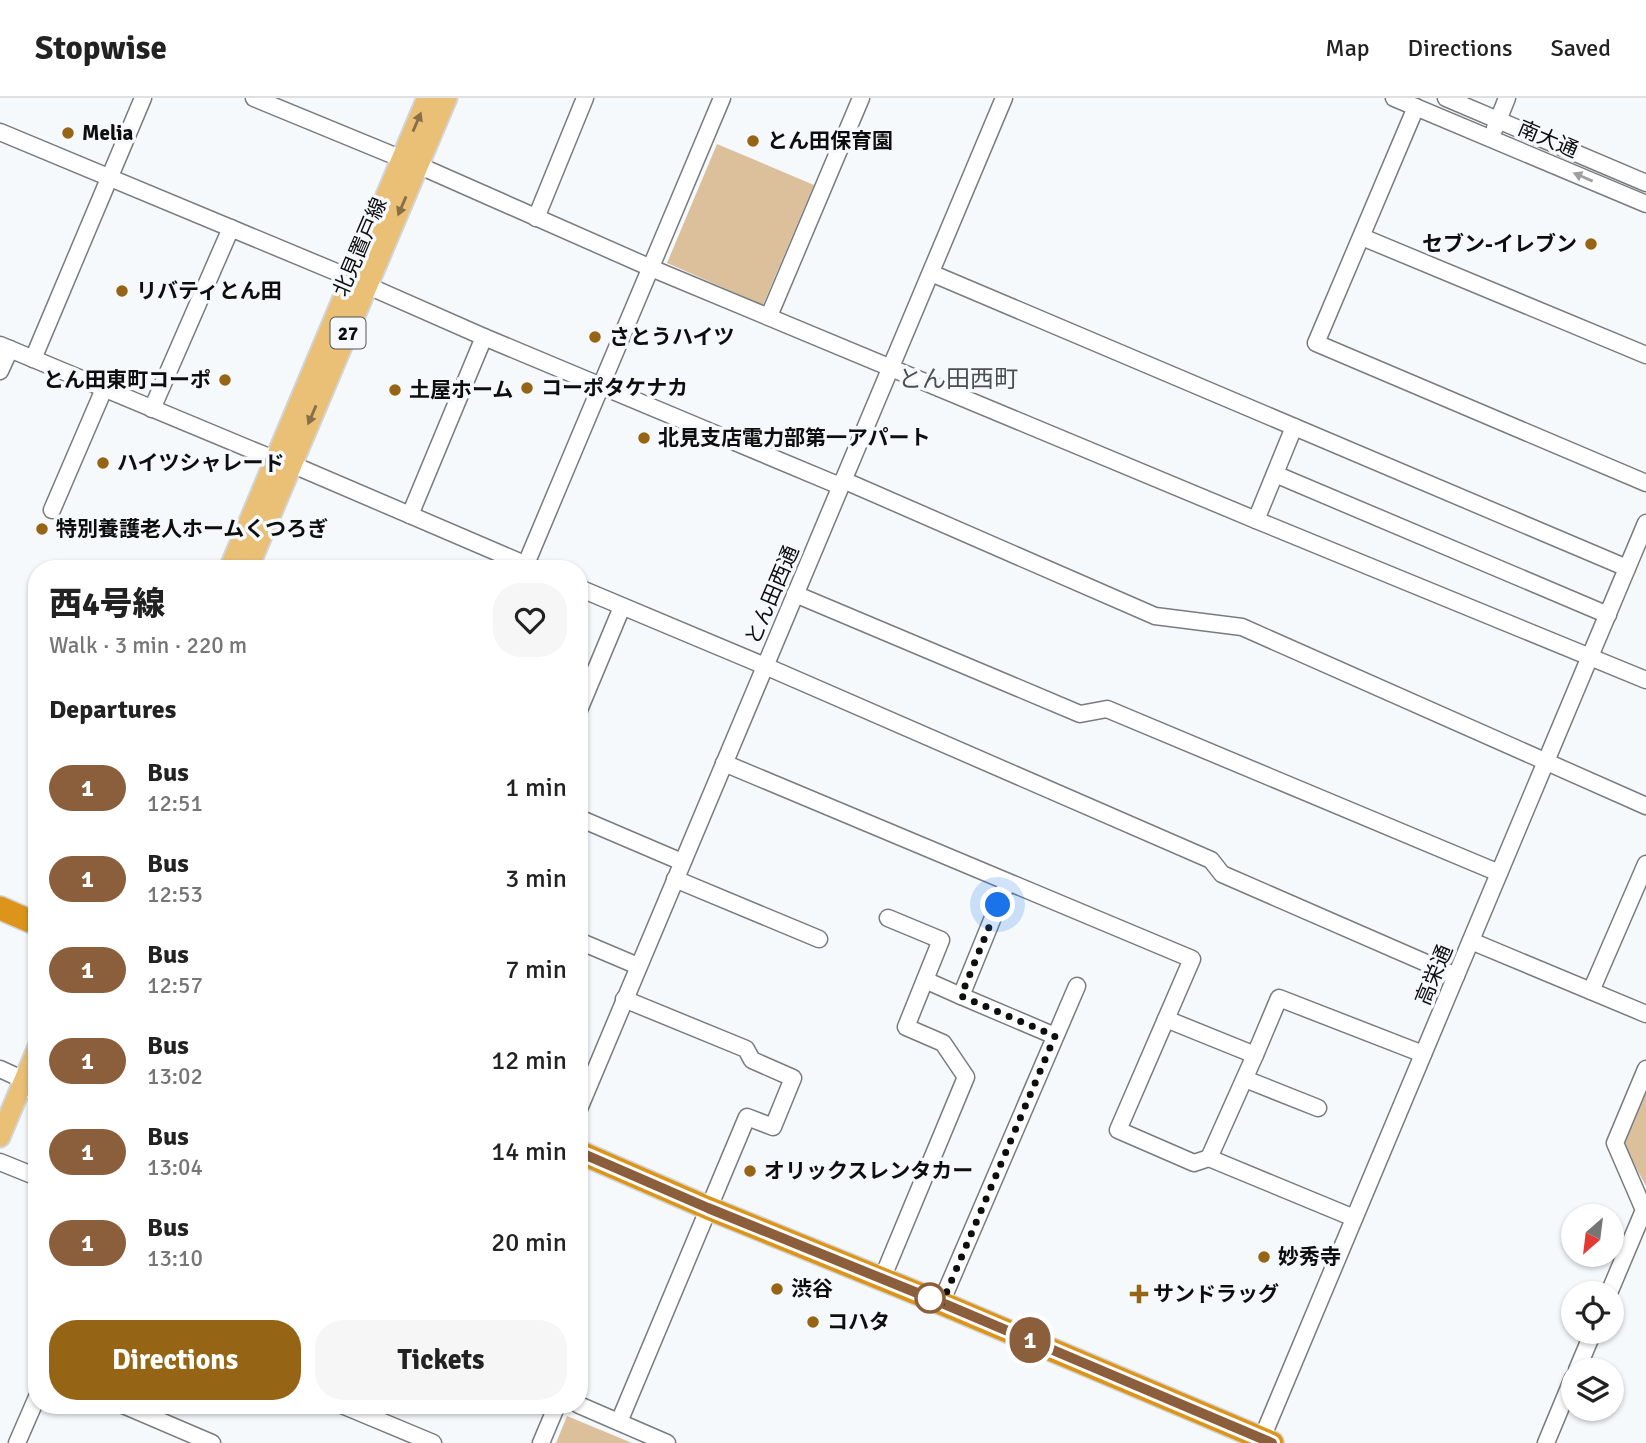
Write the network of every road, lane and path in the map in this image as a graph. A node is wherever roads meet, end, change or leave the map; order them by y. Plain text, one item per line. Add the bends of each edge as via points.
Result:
1 (143, 98) edge
2 (254, 98) edge
3 (427, 98) edge
4 (447, 98) edge
5 (585, 98) edge
6 (722, 98) edge
7 (861, 98) edge
8 (1004, 98) edge
9 (1394, 98) edge
10 (1446, 98) edge
11 (1507, 98) edge
12 (276, 102) edge
13 (1416, 107) junction
14 (1498, 120) junction
15 (0, 132) edge
16 (1491, 138) junction
17 (410, 162) junction
18 (110, 177) junction
19 (1646, 183) edge
20 (1646, 204) edge
21 (536, 218) junction
22 (231, 228) junction
23 (1362, 237) junction
24 (651, 268) junction
25 (931, 273) junction
26 (360, 282) junction
27 (769, 316) junction
28 (484, 337) junction
29 (5, 347) edge
30 (1646, 355) edge
31 (33, 359) junction
32 (890, 367) junction
33 (0, 372) edge
34 (602, 387) junction
35 (104, 389) junction
36 (152, 409) junction
37 (1294, 427) junction
38 (283, 462) junction
39 (1275, 474) junction
40 (842, 483) junction
41 (1646, 483) edge
42 (52, 510) dead end
43 (410, 515) junction
44 (1256, 520) junction
45 (1646, 523) edge
46 (234, 560) edge
47 (256, 560) edge
48 (515, 560) edge
49 (534, 560) edge
50 (1634, 564) edge
51 (588, 592) edge
52 (795, 594) junction
53 (622, 607) junction
54 (1608, 615) junction
55 (1590, 657) junction
56 (765, 666) junction
57 (1646, 680) edge
58 (588, 688) edge
59 (1546, 761) junction
60 (724, 763) junction
61 (1646, 806) edge
62 (588, 822) edge
63 (682, 862) junction
64 (1646, 864) edge
65 (1499, 873) junction
66 (675, 879) junction
67 (1007, 883) junction
68 (0, 908) edge
69 (888, 918) dead end
70 (28, 920) edge
71 (819, 939) dead end
72 (1471, 941) junction
73 (588, 945) edge
74 (638, 966) junction
75 (1456, 976) junction
76 (925, 980) junction
77 (1077, 986) dead end
78 (1591, 991) junction
79 (961, 996) junction
80 (625, 999) junction
81 (1646, 1014) edge
82 (1166, 1018) junction
83 (1055, 1036) junction
84 (1255, 1055) junction
85 (1423, 1055) junction
86 (0, 1069) edge
87 (1646, 1069) edge
88 (1245, 1079) junction
89 (27, 1087) edge
90 (588, 1087) edge
91 (1318, 1108) dead end
92 (0, 1137) edge
93 (588, 1156) edge
94 (1209, 1158) junction
95 (0, 1162) edge
96 (28, 1173) edge
97 (708, 1208) junction
98 (1354, 1218) junction
99 (882, 1279) junction
100 (1614, 1281) edge
101 (942, 1303) junction
102 (1561, 1407) edge
103 (588, 1409) edge
104 (30, 1414) edge
105 (144, 1414) edge
106 (364, 1414) edge
107 (553, 1414) edge
108 (619, 1422) junction
109 (1265, 1442) edge
110 (18, 1443) edge
111 (212, 1443) edge
112 (433, 1443) edge
113 (541, 1443) edge
114 (667, 1443) edge
115 (1546, 1443) edge

1 - 18 street
2 - 12 street
17 -> 3 main road, 北見置戸線 / 27
4 - 17 main road, 北見置戸線 / 27
5 - 21 street
6 - 24 street
7 - 27 street
8 - 25 street, とん田西通
9 - 13 street, 南大通
10 - 14 street, 南大通
11 - 14 street
12 - 17 street
13 - 16 street, 南大通
13 - 23 street
14 - 16 street
14 - 19 street, 南大通
15 - 18 street
20 -> 16 street, 南大通
17 - 21 street
17 - 26 main road, 北見置戸線 / 27
18 - 22 street
18 - 31 street
21 - 24 street
22 - 26 street
22 - 36 street
23 - 30 street
23 - 41 street via 1316,343
24 - 27 street
24 - 34 street
25 - 32 street, とん田西通
25 - 37 street
26 - 28 street
26 - 38 main road, 北見置戸線 / 27
27 - 32 street
28 - 34 street
28 - 43 street
29 - 31 street
29 - 33 street
31 - 35 street
32 - 40 street, とん田西通
32 - 44 street
34 - 40 street
34 - 49 street
35 - 36 street
35 - 42 street
36 - 38 street
37 - 39 street
37 - 50 street
38 - 43 street
38 - 46 main road, 北見置戸線 / 27
38 - 47 main road, 北見置戸線 / 27
39 - 44 street
39 - 54 street
40 - 52 street, とん田西通
40 - 59 street via 1155,616 1242,626
43 - 48 street
44 - 55 street
45 - 50 street, 高栄通
50 - 54 street, 高栄通
51 - 53 street
52 - 56 street, とん田西通
52 - 65 street via 1080,714 1107,709
53 - 56 street
53 - 58 street
54 - 55 street, 高栄通
55 - 57 street
55 - 59 street, 高栄通
56 - 60 street, とん田西通
56 - 75 street via 1211,860 1222,874
59 - 61 street
59 - 65 street, 高栄通
60 - 63 street, とん田西通
60 - 67 street
62 - 63 street
63 - 66 street, とん田西通
64 - 78 street
65 - 72 street, 高栄通
66 - 71 street
66 - 74 street, とん田西通
67 - 79 street
67 - 82 street via 1192,958
68 - 70 highway
69 - 76 street via 940,940
72 - 75 street, 高栄通
72 - 78 street
73 - 74 street
74 - 80 street, とん田西通
75 - 85 street, 高栄通
76 - 79 street
76 - 99 street via 906,1027 943,1043 966,1077
77 - 83 street
78 - 81 street
79 - 83 street
80 - 90 street, とん田西通
80 - 97 street via 746,1049 752,1060 793,1078 773,1127 747,1117
82 - 84 street
82 - 94 street via 1118,1130 1194,1163
83 - 101 street
84 - 85 street via 1279,998
84 - 88 street
85 - 98 street, 高栄通
86 - 89 street
87 - 100 street via 1615,1143 1644,1210
88 - 91 street
88 - 94 street
89 - 92 main road
93 - 97 highway
94 - 98 street
95 - 96 street
97 - 99 highway
97 - 108 street
98 - 109 street, 高栄通
99 - 101 highway
101 - 109 highway
102 - 115 street
103 - 108 street
104 - 110 street
105 - 111 street
106 - 112 street
107 - 113 street
108 - 114 street

